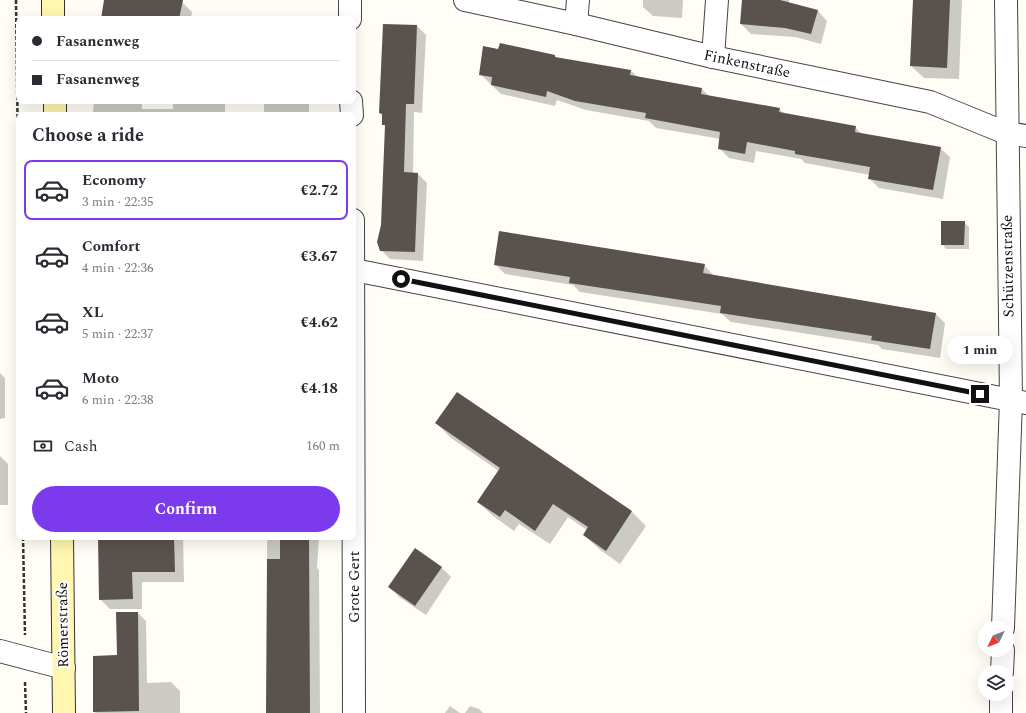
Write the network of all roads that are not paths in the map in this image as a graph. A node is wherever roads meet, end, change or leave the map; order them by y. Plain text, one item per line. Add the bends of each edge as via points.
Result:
1 (53, 0) edge
2 (350, 0) edge
3 (465, 0) edge
4 (578, 0) edge
5 (717, 0) edge
6 (1006, 0) edge
7 (53, 16) edge
8 (350, 16) edge
9 (576, 24) junction
10 (713, 57) junction
11 (1016, 135) edge
12 (356, 270) edge
13 (1018, 401) edge
14 (62, 540) edge
15 (354, 540) edge
16 (1003, 621) edge
17 (0, 651) edge
18 (64, 668) junction
19 (1001, 701) edge
20 (64, 713) edge
21 (354, 713) edge
22 (1001, 713) edge

1 - 7 street
2 - 8 street
3 - 9 street, Finkenstraße
4 - 9 street
5 - 10 street
6 - 11 street, Schützenstraße
9 - 10 street, Finkenstraße
10 - 11 street, Finkenstraße via 930,102
11 - 13 street, Schützenstraße
12 - 13 street
13 - 16 street, Schützenstraße
14 - 18 street, Römerstraße
15 - 21 street, Grote Gert
17 - 18 street
18 - 20 street, Römerstraße
19 - 22 street

